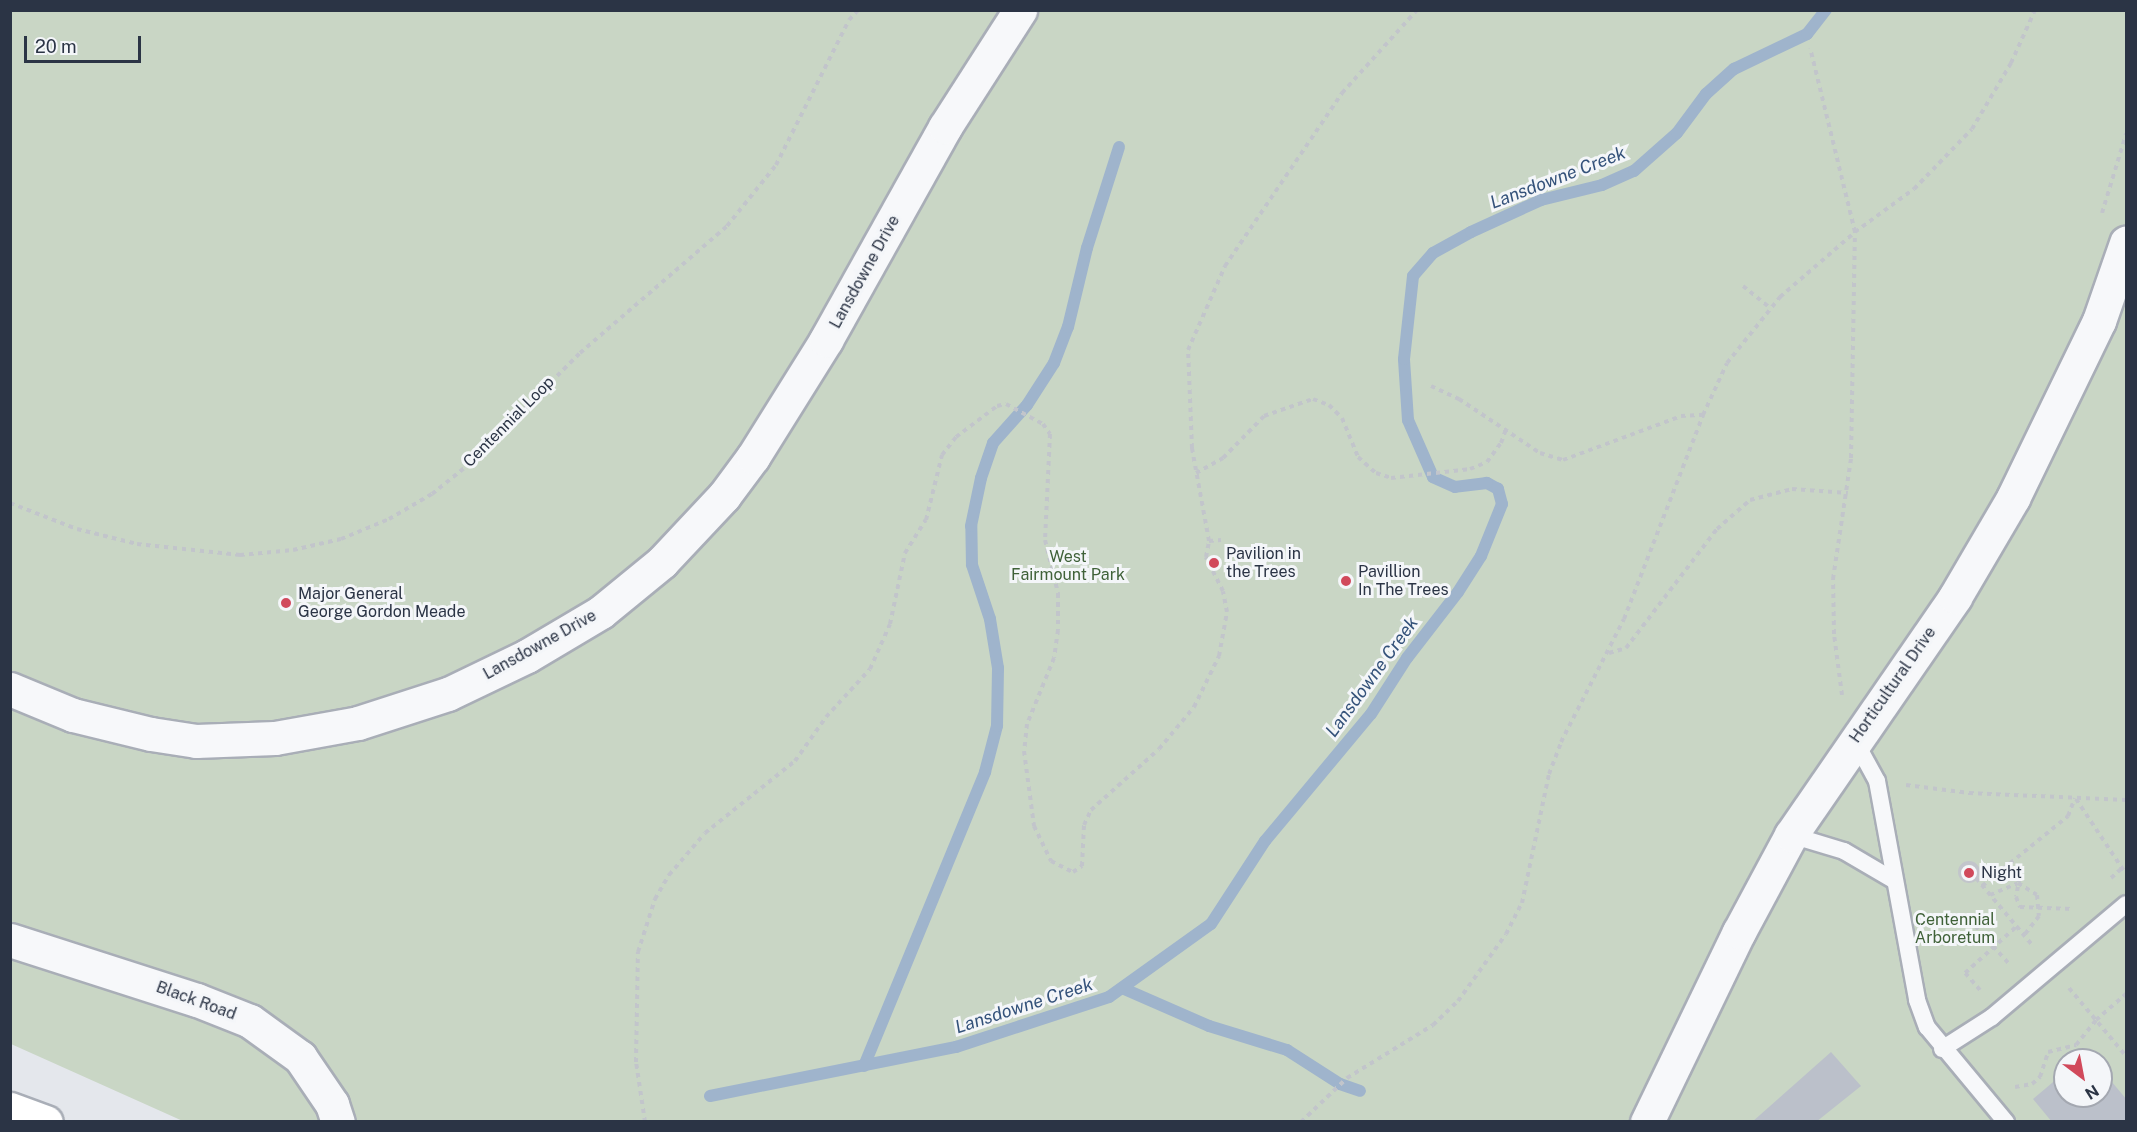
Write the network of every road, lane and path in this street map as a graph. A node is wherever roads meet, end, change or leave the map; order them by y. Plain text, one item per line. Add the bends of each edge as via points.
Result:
1 (858, 10) edge
2 (1020, 10) edge
3 (1417, 10) edge
4 (2035, 10) edge
5 (1810, 48) dead end
6 (1855, 232) junction
7 (2127, 243) edge
8 (1743, 286) dead end
9 (1770, 308) junction
10 (1431, 386) dead end
11 (1703, 415) junction
12 (1506, 429) junction
13 (1196, 473) junction
14 (1848, 493) junction
15 (10, 503) edge
16 (1221, 540) dead end
17 (1209, 541) junction
18 (1609, 653) junction
19 (10, 689) edge
20 (1854, 739) junction
21 (1877, 781) junction
22 (2075, 798) junction
23 (2127, 800) edge
24 (1791, 835) junction
25 (2122, 868) junction
26 (2021, 869) dead end
27 (2127, 874) edge
28 (1976, 879) junction
29 (1895, 881) junction
30 (2106, 882) dead end
31 (2018, 883) junction
32 (1982, 886) junction
33 (1990, 895) junction
34 (2127, 904) edge
35 (2075, 908) dead end
36 (2040, 909) junction
37 (1969, 919) dead end
38 (2017, 926) junction
39 (2024, 935) junction
40 (10, 940) edge
41 (1994, 947) junction
42 (2051, 966) junction
43 (2028, 986) junction
44 (2127, 994) edge
45 (2080, 1002) dead end
46 (1999, 1011) junction
47 (2096, 1020) junction
48 (1942, 1049) junction
49 (2127, 1056) edge
50 (1987, 1101) junction
51 (10, 1109) edge
52 (46, 1122) edge
53 (338, 1122) edge
54 (645, 1122) edge
55 (1301, 1122) edge
56 (1647, 1122) edge
57 (2006, 1122) edge

1 - 15 path, Centennial Loop via 849,20 776,165 727,226 580,353 468,465 432,494 389,519 322,543 240,555 137,544 77,529
2 - 19 street, Lansdowne Drive via 945,128 826,340 753,457 724,496 662,562 601,612 527,656 448,694 358,723 275,738 196,741 151,734 73,715
3 - 13 path via 1342,93 1225,266 1188,350
4 - 6 path via 2011,63 1972,129 1914,189
5 - 6 path
6 - 9 path via 1810,268
6 - 14 path
7 - 20 street, Horticultural Drive via 2098,321 2013,498 1955,597
8 - 9 path
9 - 11 path via 1737,348
10 - 12 path
11 - 12 path via 1681,416 1563,460 1540,453
11 - 18 path
12 - 13 path via 1501,444 1487,462 1470,469 1391,478 1376,473 1358,457 1342,417 1329,405 1312,399 1264,416 1223,458
13 - 17 path
14 - 18 path via 1792,489 1750,500 1716,529 1626,648
14 - 20 path via 1833,579 1833,604 1838,666
16 - 17 path
17 - 54 path via 1209,567 1223,591 1227,612 1220,656 1207,685 1175,732 1091,810 1084,825 1082,866 1073,872 1063,869 1041,847 1024,752 1027,724 1054,658 1058,630 1058,593 1045,540 1050,434 1043,424 1006,404 979,418 942,455 926,520 905,553 890,624 870,669 826,717 795,761 691,848 654,899 638,952 636,1062
18 - 55 path via 1575,712 1549,774 1522,903 1506,934 1458,1001 1441,1017 1347,1078
20 - 21 lane
20 - 24 street, Horticultural Drive
21 - 22 path via 1969,793
21 - 29 lane
22 - 23 path
22 - 25 path
22 - 32 path via 2068,816
24 - 29 lane via 1844,850
24 - 56 street, Horticultural Drive
25 - 27 path
25 - 30 path
26 - 31 path
28 - 28 path via 1976,865 1962,866 1963,879
28 - 32 path
29 - 48 lane via 1917,1000 1927,1027
31 - 33 path
31 - 36 path via 2037,895
31 - 36 path via 2020,907
32 - 33 path
33 - 38 path
34 - 42 lane
35 - 36 path
36 - 39 path via 2035,924
37 - 41 path
38 - 39 path
38 - 41 path
39 - 42 path
40 - 53 street, Black Road via 250,1021 300,1057 327,1094
41 - 43 path
41 - 46 path via 1965,972
42 - 43 lane
43 - 46 lane
44 - 47 path
45 - 47 path
46 - 48 lane
47 - 49 path
47 - 50 path via 2076,1045 2048,1052 2040,1077 2032,1084 2004,1091
48 - 50 lane
50 - 57 lane
51 - 52 highway

